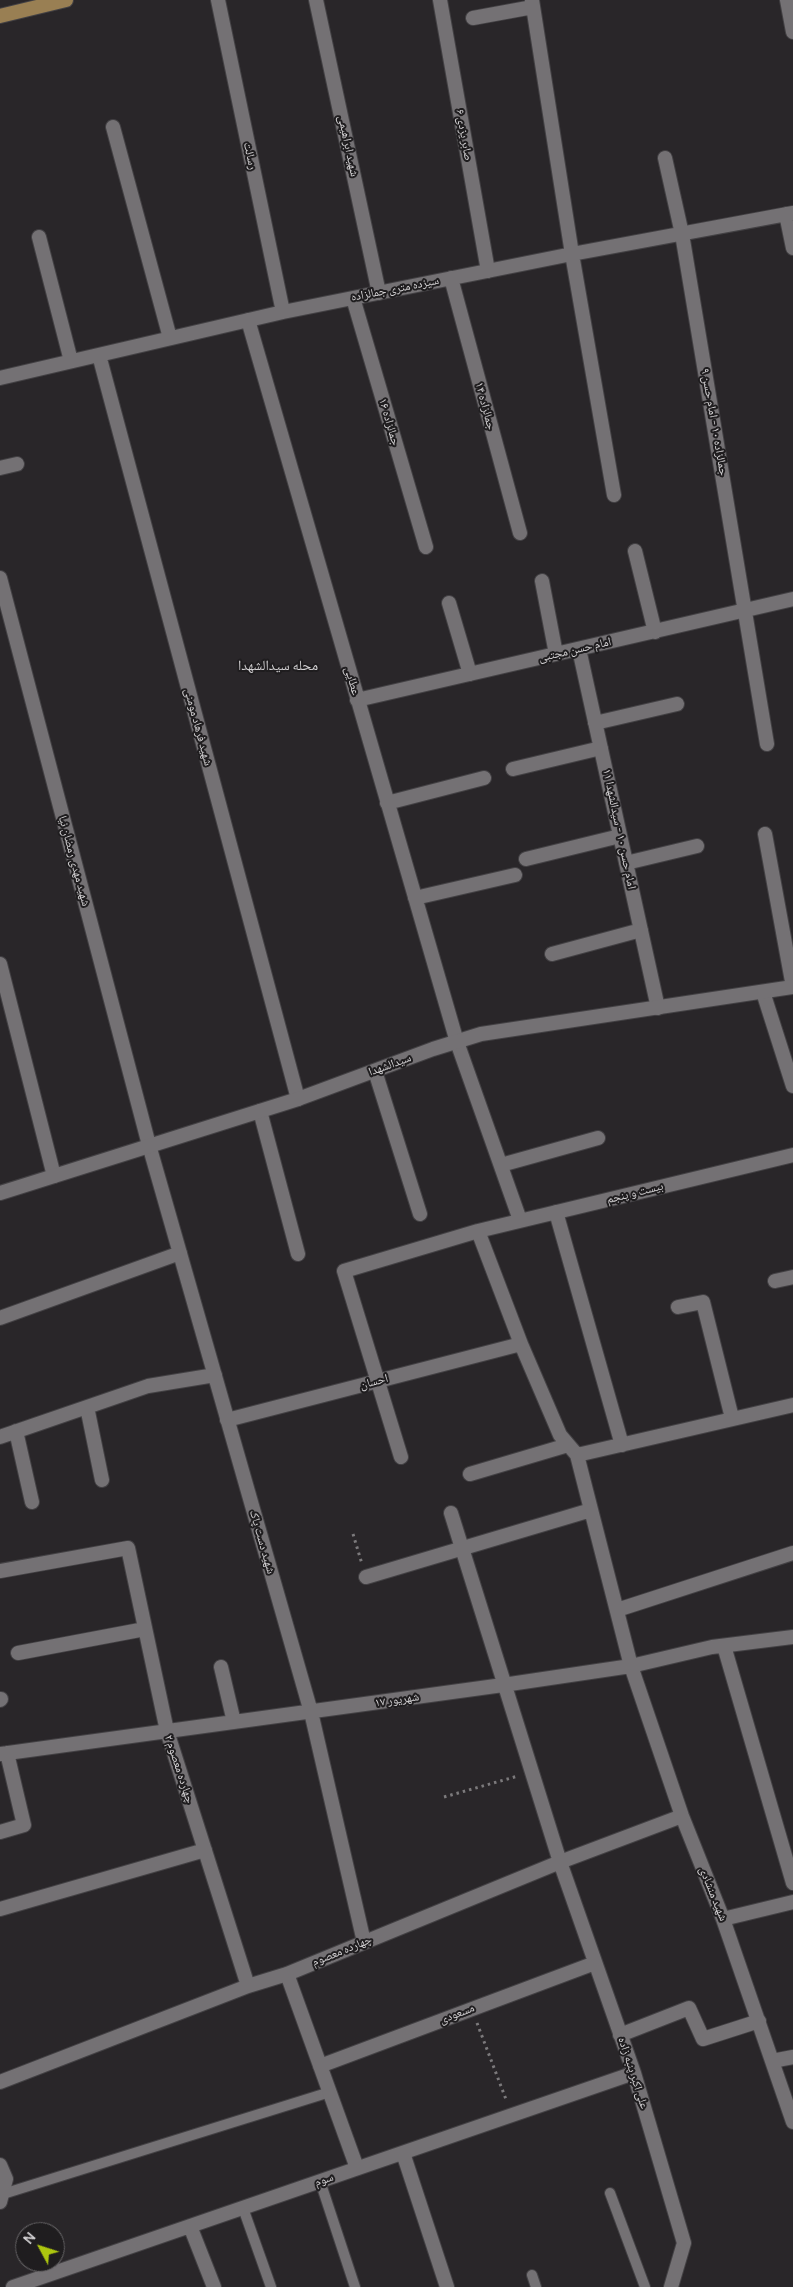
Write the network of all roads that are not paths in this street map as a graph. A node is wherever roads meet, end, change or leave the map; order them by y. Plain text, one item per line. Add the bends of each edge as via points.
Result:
1 (66, 0) edge
2 (218, 0) edge
3 (316, 0) edge
4 (440, 0) edge
5 (787, 0) edge
6 (532, 3) edge
7 (0, 16) edge
8 (473, 18) dead end
9 (793, 32) edge
10 (113, 127) dead end
11 (665, 158) dead end
12 (790, 214) edge
13 (682, 234) junction
14 (39, 237) dead end
15 (793, 248) edge
16 (572, 254) junction
17 (488, 271) junction
18 (451, 278) junction
19 (379, 292) junction
20 (352, 298) junction
21 (283, 312) junction
22 (248, 320) junction
23 (170, 338) junction
24 (98, 355) junction
25 (71, 361) junction
26 (0, 378) edge
27 (17, 464) dead end
28 (0, 468) edge
29 (614, 495) dead end
30 (520, 533) dead end
31 (426, 547) dead end
32 (635, 551) dead end
33 (0, 578) edge
34 (542, 581) dead end
35 (793, 599) edge
36 (449, 603) dead end
37 (746, 611) junction
38 (655, 632) junction
39 (579, 649) junction
40 (556, 654) junction
41 (470, 674) junction
42 (357, 700) junction
43 (678, 704) dead end
44 (595, 723) junction
45 (767, 744) dead end
46 (601, 748) junction
47 (513, 769) dead end
48 (484, 778) dead end
49 (387, 803) junction
50 (765, 834) dead end
51 (620, 836) junction
52 (697, 846) dead end
53 (526, 859) dead end
54 (626, 863) junction
55 (515, 876) dead end
56 (415, 898) junction
57 (641, 930) junction
58 (552, 954) dead end
59 (0, 964) edge
60 (793, 987) edge
61 (763, 992) junction
62 (658, 1008) junction
63 (457, 1042) junction
64 (375, 1071) junction
65 (793, 1086) edge
66 (298, 1099) junction
67 (260, 1111) junction
68 (598, 1138) dead end
69 (149, 1145) junction
70 (793, 1155) edge
71 (501, 1166) junction
72 (54, 1176) junction
73 (0, 1193) edge
74 (556, 1212) junction
75 (420, 1214) dead end
76 (520, 1220) junction
77 (478, 1230) junction
78 (180, 1253) junction
79 (298, 1254) dead end
80 (793, 1277) edge
81 (775, 1281) dead end
82 (678, 1307) dead end
83 (0, 1318) edge
84 (521, 1344) junction
85 (215, 1375) junction
86 (378, 1381) junction
87 (793, 1405) edge
88 (87, 1407) junction
89 (732, 1418) junction
90 (227, 1420) junction
91 (16, 1431) junction
92 (0, 1437) edge
93 (622, 1445) junction
94 (572, 1450) junction
95 (401, 1458) dead end
96 (470, 1474) dead end
97 (102, 1480) dead end
98 (32, 1502) dead end
99 (591, 1510) junction
100 (452, 1513) dead end
101 (463, 1548) junction
102 (793, 1553) edge
103 (0, 1571) edge
104 (366, 1577) road end
105 (617, 1610) junction
106 (145, 1629) junction
107 (793, 1637) edge
108 (724, 1646) junction
109 (18, 1654) dead end
110 (631, 1666) junction
111 (220, 1668) dead end
112 (503, 1685) junction
113 (311, 1712) junction
114 (234, 1722) junction
115 (167, 1731) junction
116 (4, 1754) edge
117 (682, 1816) junction
118 (0, 1832) edge
119 (205, 1850) junction
120 (560, 1862) junction
121 (793, 1882) edge
122 (793, 1902) edge
123 (0, 1909) edge
124 (723, 1919) junction
125 (364, 1942) junction
126 (595, 1963) junction
127 (287, 1974) junction
128 (248, 1986) junction
129 (758, 2021) junction
130 (620, 2035) junction
131 (793, 2057) edge
132 (772, 2061) junction
133 (320, 2066) junction
134 (634, 2073) junction
135 (0, 2082) edge
136 (330, 2092) junction
137 (793, 2122) edge
138 (403, 2153) junction
139 (0, 2165) edge
140 (357, 2168) junction
141 (320, 2182) junction
142 (610, 2193) dead end
143 (2, 2198) edge
144 (243, 2208) junction
145 (190, 2226) junction
146 (532, 2276) dead end
147 (13, 2287) edge
148 (214, 2287) edge
149 (271, 2287) edge
150 (355, 2287) edge
151 (447, 2287) edge
152 (536, 2287) edge
153 (645, 2287) edge
154 (671, 2287) edge

1 - 7 main road
2 - 21 street, رسالت
3 - 19 street, شهید ابراهیمی
4 - 17 street, صابر یزدی ۶
5 - 9 street
6 - 8 street
6 - 16 street
10 - 23 street
11 - 13 street, جمالزاده ۱۰ - امام حسن ۹
12 - 13 street, سیزده متری جمالزاده
12 - 15 street
13 - 16 street, سیزده متری جمالزاده
13 - 37 street, جمالزاده ۱۰ - امام حسن ۹
14 - 25 street
16 - 17 street, سیزده متری جمالزاده
16 - 29 street
17 - 18 street, سیزده متری جمالزاده
18 - 19 street, سیزده متری جمالزاده
18 - 30 street, جمالزاده ۱۴
19 - 20 street, سیزده متری جمالزاده
20 - 21 street, سیزده متری جمالزاده
20 - 31 street, جمالزاده ۱۶
21 - 22 street, سیزده متری جمالزاده
22 - 23 street, سیزده متری جمالزاده
22 - 42 street, عطایی
23 - 24 street, سیزده متری جمالزاده
24 - 25 street, سیزده متری جمالزاده
24 - 66 street, شهید فرهاد مومنی
25 - 26 street, سیزده متری جمالزاده
27 - 28 street
32 - 38 street
33 - 69 street, شهید مهدی رمضان نیا
34 - 40 street
35 - 37 street, امام حسن مجتبی
36 - 41 street
37 - 38 street, امام حسن مجتبی
37 - 45 street, جمالزاده ۱۰ - امام حسن ۹
38 - 39 street, امام حسن مجتبی
39 - 40 street, امام حسن مجتبی
39 - 44 street, امام حسن ۱۰ - سیدالشهدا ۱۱
40 - 41 street, امام حسن مجتبی
41 - 42 street, امام حسن مجتبی
42 - 49 street, عطایی
43 - 44 street
44 - 46 street, امام حسن ۱۰ - سیدالشهدا ۱۱
46 - 47 street
46 - 51 street, امام حسن ۱۰ - سیدالشهدا ۱۱
48 - 49 street
49 - 56 street, عطایی
50 - 60 street
51 - 53 street
51 - 54 street, امام حسن ۱۰ - سیدالشهدا ۱۱
52 - 54 street
54 - 57 street, امام حسن ۱۰ - سیدالشهدا ۱۱
55 - 56 street
56 - 63 street, عطایی
57 - 58 street
57 - 62 street, امام حسن ۱۰ - سیدالشهدا ۱۱
59 - 72 street
60 - 61 street, سیدالشهدا
61 - 62 street, سیدالشهدا
61 - 65 street
62 - 63 street, سیدالشهدا via 520,1027
63 - 64 street, سیدالشهدا
63 - 71 street, عطایی
64 - 66 street, سیدالشهدا
64 - 75 street
66 - 67 street, سیدالشهدا
67 - 69 street, سیدالشهدا
67 - 79 street
68 - 71 street
69 - 72 street, سیدالشهدا
69 - 78 street, شهید دست پاک
70 - 74 street, بیست و پنجم
71 - 76 street, عطایی
72 - 73 street, سیدالشهدا
74 - 76 street, بیست و پنجم
74 - 93 street
76 - 77 street, بیست و پنجم
77 - 84 street, شهید منشادی
77 - 86 street, بیست و پنجم via 344,1271
78 - 83 street
78 - 85 street, شهید دست پاک
80 - 81 street
82 - 89 street via 703,1302
84 - 86 street, احسان
84 - 94 street, شهید منشادی via 560,1436
85 - 88 street via 148,1386
85 - 90 street, شهید دست پاک
86 - 90 street, احسان
86 - 95 street
87 - 89 street
88 - 91 street
88 - 97 street
89 - 93 street
90 - 113 street, شهید دست پاک
91 - 92 street
91 - 98 street
93 - 94 street
94 - 96 street
94 - 99 street, شهید منشادی
99 - 101 street
99 - 105 street, شهید منشادی
100 - 101 street, علی اکبر پنبه زاده
101 - 104 street
101 - 112 street, علی اکبر پنبه زاده
102 - 105 street
103 - 106 street, چهارده معصوم ۲ via 128,1548
105 - 110 street, شهید منشادی
106 - 109 street
106 - 115 street, چهارده معصوم ۲
107 - 108 street, ۱۷ شهریور
108 - 110 street, ۱۷ شهریور
108 - 121 street
110 - 112 street, ۱۷ شهریور
110 - 117 street, شهید منشادی
111 - 114 street
112 - 113 street, ۱۷ شهریور
112 - 120 street, علی اکبر پنبه زاده
113 - 114 street, ۱۷ شهریور
113 - 125 street, شهید دست پاک
114 - 115 street, ۱۷ شهریور
115 - 116 street, ۱۷ شهریور
115 - 119 street, چهارده معصوم ۲
116 - 118 street via 24,1825
117 - 120 street, چهارده معصوم
117 - 124 street, شهید منشادی
119 - 123 street
119 - 128 street, چهارده معصوم ۲
120 - 125 street, چهارده معصوم
120 - 126 street, علی اکبر پنبه زاده
122 - 124 street
124 - 129 street, شهید منشادی
125 - 127 street, چهارده معصوم
126 - 130 street, علی اکبر پنبه زاده
126 - 133 street, مسعودی
127 - 128 street, چهارده معصوم
127 - 133 street
128 - 135 street, چهارده معصوم
129 - 130 street via 702,2040 689,2008
129 - 132 street, شهید منشادی
130 - 134 street, علی اکبر پنبه زاده
131 - 132 street
132 - 137 street, شهید منشادی
133 - 136 street
134 - 138 street, سوم
134 - 154 street, علی اکبر پنبه زاده via 684,2243
136 - 140 street
136 - 143 lane
138 - 140 street, سوم
138 - 151 street
139 - 143 street via 6,2179
140 - 141 street, سوم
141 - 144 street, سوم
141 - 150 lane
142 - 153 lane
144 - 145 street, سوم
144 - 149 lane
145 - 147 street, سوم
145 - 148 street
146 - 152 lane

